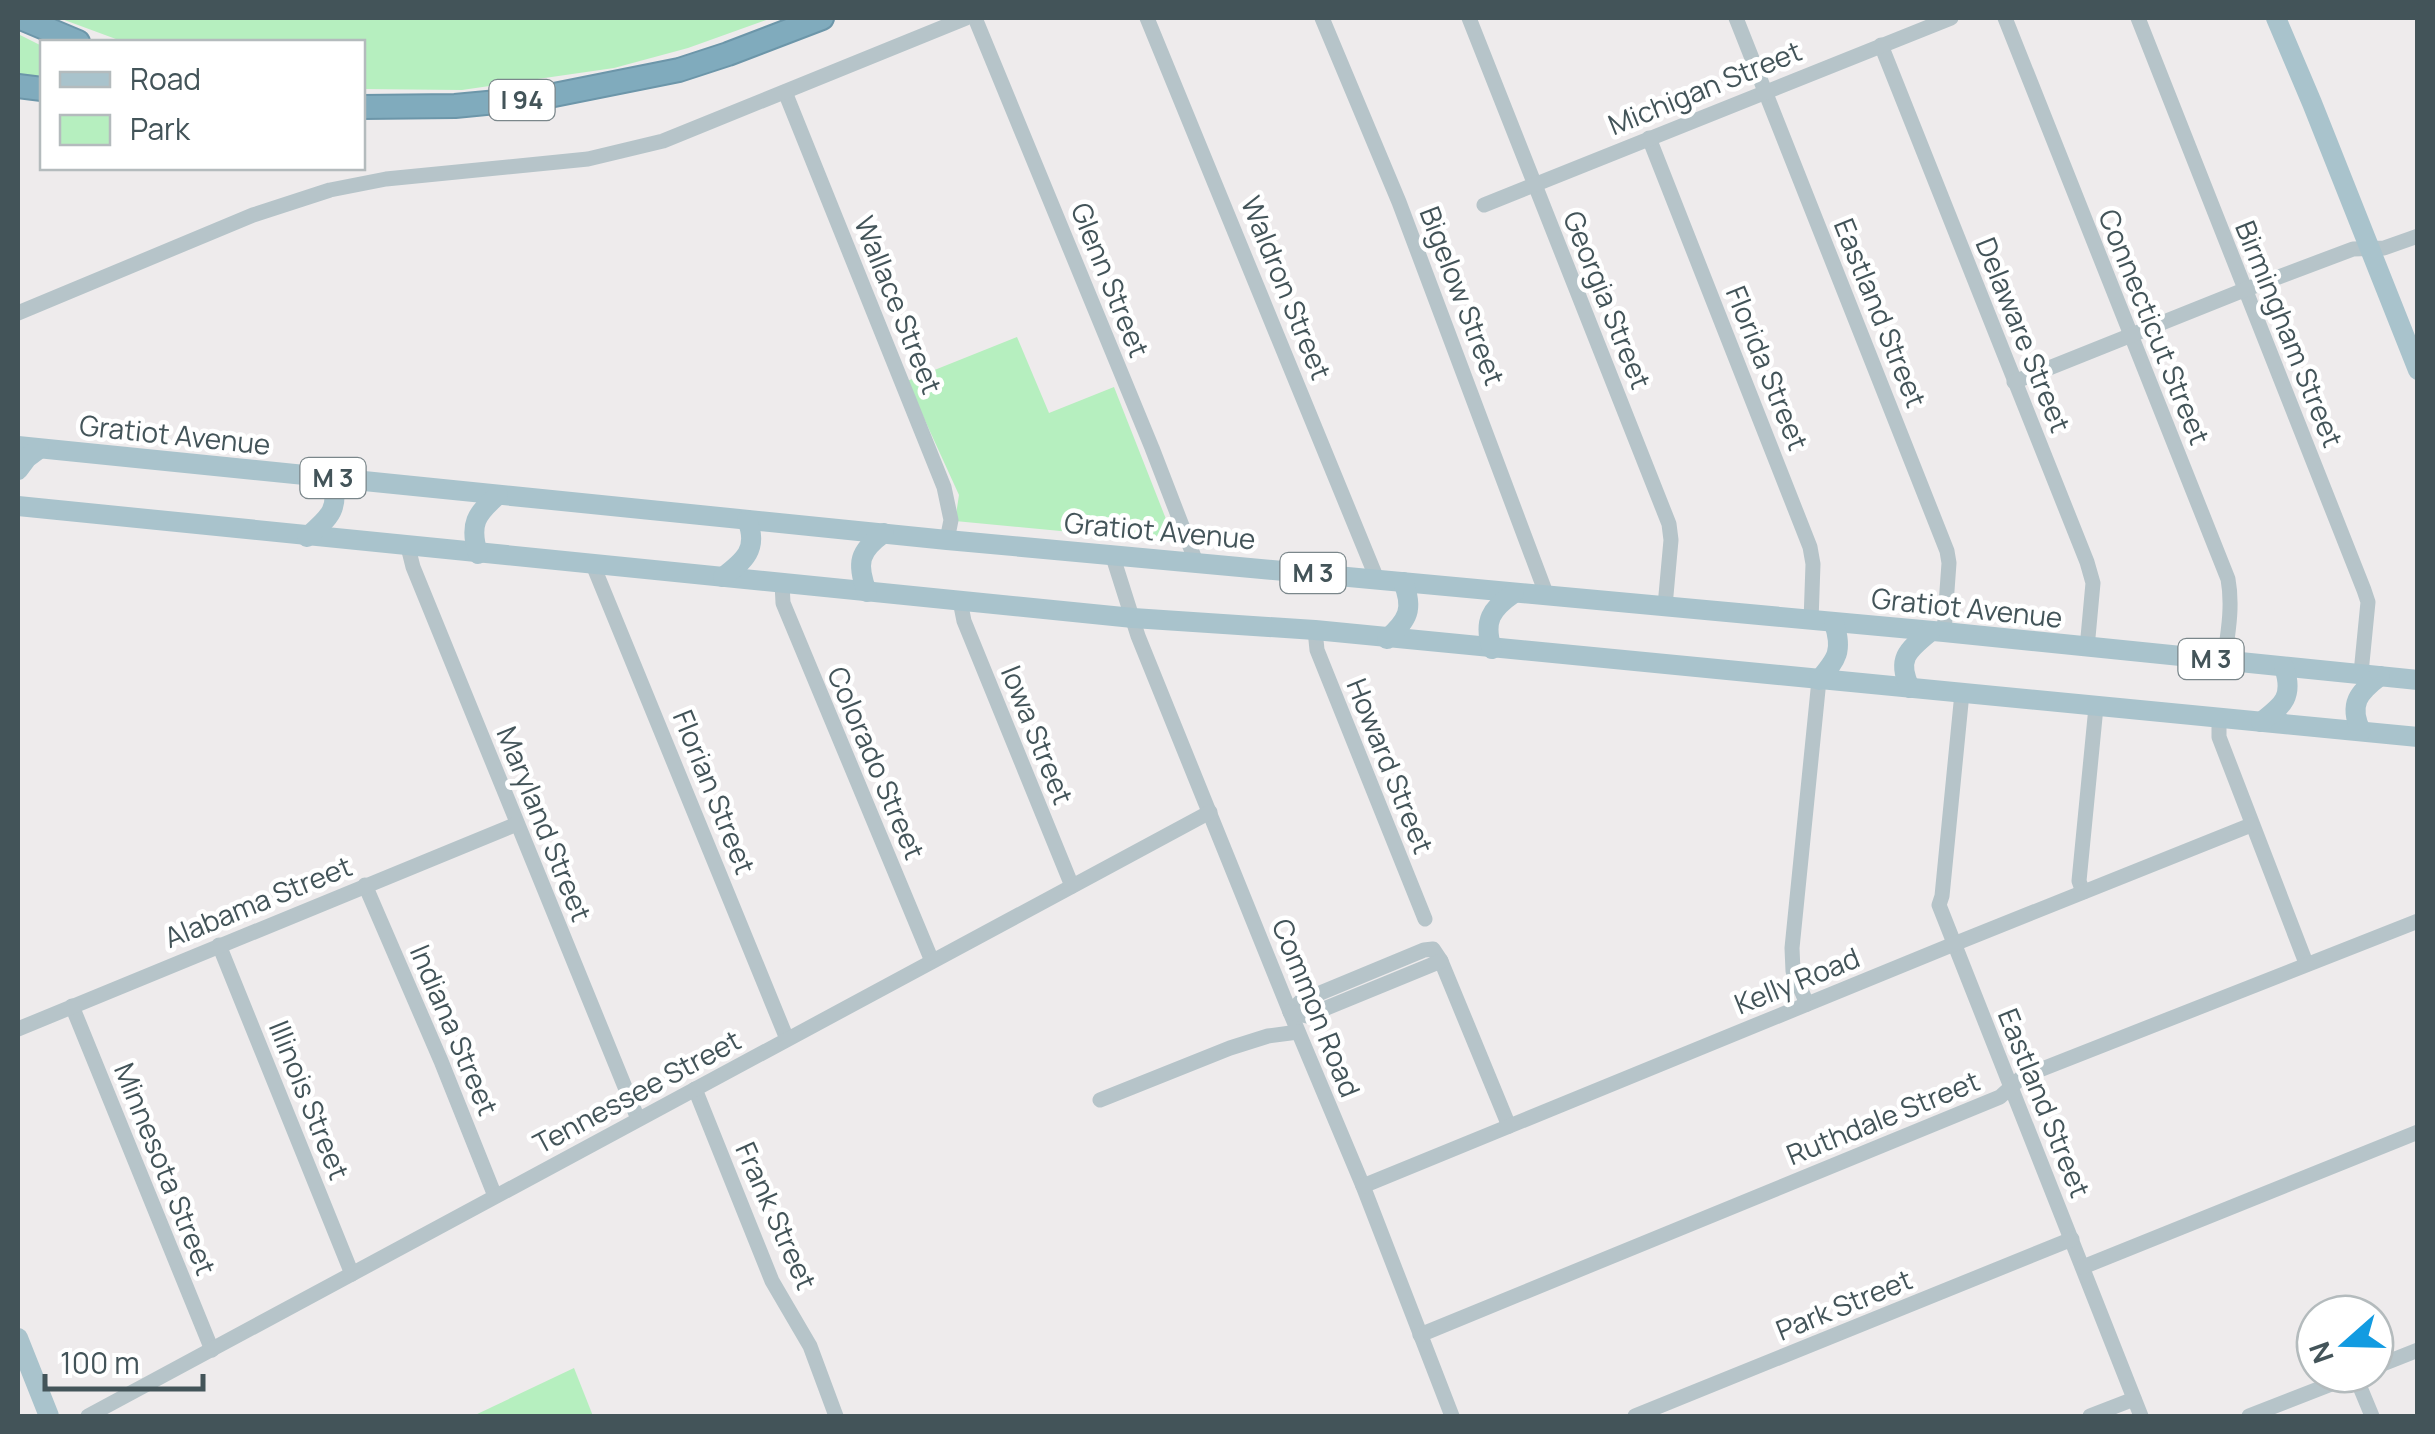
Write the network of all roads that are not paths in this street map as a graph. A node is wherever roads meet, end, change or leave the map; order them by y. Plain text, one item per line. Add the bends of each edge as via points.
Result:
1 (21, 18) edge
2 (822, 18) edge
3 (966, 18) edge
4 (975, 18) edge
5 (1147, 18) edge
6 (1322, 18) edge
7 (1469, 18) edge
8 (1736, 18) edge
9 (1951, 18) edge
10 (2004, 18) edge
11 (2138, 18) edge
12 (2276, 18) edge
13 (73, 40) edge
14 (1881, 45) junction
15 (679, 70) junction
16 (785, 92) junction
17 (1765, 92) junction
18 (365, 107) edge
19 (365, 121) edge
20 (1649, 138) junction
21 (1534, 184) junction
22 (1484, 205) dead end
23 (2418, 236) edge
24 (2369, 248) junction
25 (2244, 290) junction
26 (18, 313) edge
27 (2130, 336) junction
28 (2418, 370) edge
29 (2014, 382) junction
30 (23, 446) edge
31 (18, 470) edge
32 (332, 478) junction
33 (498, 494) junction
34 (19, 504) edge
35 (747, 520) junction
36 (884, 534) junction
37 (308, 536) junction
38 (948, 540) junction
39 (408, 547) junction
40 (478, 554) junction
41 (1112, 554) junction
42 (1196, 562) junction
43 (593, 565) junction
44 (722, 577) junction
45 (1377, 579) junction
46 (1403, 582) junction
47 (782, 583) junction
48 (867, 592) junction
49 (1514, 593) junction
50 (1546, 596) junction
51 (960, 601) junction
52 (1665, 606) junction
53 (1133, 618) junction
54 (1811, 621) junction
55 (1834, 623) junction
56 (1315, 630) junction
57 (1937, 632) junction
58 (1387, 639) junction
59 (1492, 648) junction
60 (2086, 648) junction
61 (2224, 661) junction
62 (2284, 667) junction
63 (2370, 675) junction
64 (1819, 680) junction
65 (2418, 680) edge
66 (1910, 688) junction
67 (1962, 694) junction
68 (2096, 706) junction
69 (2219, 718) junction
70 (2260, 722) junction
71 (2361, 731) junction
72 (2418, 737) edge
73 (1210, 812) junction
74 (517, 824) junction
75 (2252, 824) junction
76 (365, 885) junction
77 (1072, 886) junction
78 (2083, 892) junction
79 (1425, 919) dead end
80 (2418, 920) edge
81 (1954, 944) junction
82 (219, 946) junction
83 (932, 961) junction
84 (2306, 963) junction
85 (1807, 1004) junction
86 (72, 1006) junction
87 (1290, 1012) junction
88 (18, 1028) edge
89 (1298, 1032) junction
90 (787, 1039) junction
91 (2011, 1087) junction
92 (696, 1089) junction
93 (1100, 1100) dead end
94 (638, 1119) junction
95 (1509, 1126) junction
96 (2418, 1132) edge
97 (1363, 1186) junction
98 (496, 1196) junction
99 (2072, 1239) junction
100 (2083, 1267) junction
101 (352, 1274) junction
102 (1420, 1334) junction
103 (18, 1338) edge
104 (212, 1350) junction
105 (2305, 1394) edge
106 (2134, 1398) junction
107 (49, 1416) edge
108 (88, 1416) edge
109 (836, 1416) edge
110 (1452, 1416) edge
111 (1636, 1416) edge
112 (2090, 1416) edge
113 (2141, 1416) edge
114 (2249, 1416) edge

1 - 13 highway
2 - 15 highway, I 94
3 - 16 street
4 - 42 street, Glenn Street
5 - 45 street, Waldron Street
6 - 50 street, Bigelow Street via 1399,202
7 - 21 street, Georgia Street
8 - 17 street, Eastland Street
9 - 14 street, Michigan Street
10 - 27 street, Connecticut Street
11 - 25 street, Birmingham Street
12 - 24 main road
14 - 17 street, Michigan Street
14 - 29 street, Delaware Street
15 - 18 highway, I 94 via 525,100
15 - 19 highway via 624,95 558,108 445,121
16 - 26 street via 663,141 608,155 330,190
16 - 38 street, Wallace Street via 944,487
17 - 20 street, Michigan Street
17 - 57 street, Eastland Street via 1948,555
20 - 21 street, Michigan Street
20 - 54 street, Florida Street via 1810,545
21 - 22 street, Michigan Street
21 - 52 street, Georgia Street via 1669,524
23 - 24 street
24 - 25 street
24 - 28 main road
25 - 27 street
25 - 63 street, Birmingham Street via 2368,602
27 - 29 street
27 - 61 street, Connecticut Street via 2228,579
29 - 60 street, Delaware Street via 2092,580
30 - 31 main road via 27,458
30 - 32 main road, Gratiot Avenue / M 3
32 - 33 main road, Gratiot Avenue / M 3
32 - 37 main road via 333,510
33 - 35 main road, Gratiot Avenue / M 3
33 - 40 main road via 475,522
34 - 37 main road, M 3
35 - 36 main road, Gratiot Avenue / M 3
35 - 44 main road via 750,550
36 - 38 main road, Gratiot Avenue / M 3
36 - 48 main road via 860,560
37 - 39 main road, M 3
38 - 41 main road, Gratiot Avenue / M 3
39 - 40 main road, M 3
39 - 74 street, Maryland Street
40 - 43 main road, M 3
41 - 42 main road, Gratiot Avenue / M 3
41 - 53 street, Common Road
42 - 45 main road, Gratiot Avenue / M 3
43 - 44 main road, M 3
43 - 90 street, Florian Street
44 - 47 main road, M 3
45 - 46 main road, Gratiot Avenue / M 3
46 - 49 main road, Gratiot Avenue / M 3
46 - 58 main road via 1408,612
47 - 48 main road, M 3
47 - 83 street, Colorado Street via 782,603
48 - 51 main road, M 3
49 - 50 main road, Gratiot Avenue / M 3
49 - 59 main road via 1489,619
50 - 52 main road, Gratiot Avenue / M 3
51 - 53 main road, M 3
51 - 77 street, Iowa Street
52 - 54 main road, Gratiot Avenue / M 3
53 - 56 main road, M 3
53 - 73 street, Common Road
54 - 55 main road, Gratiot Avenue / M 3
55 - 57 main road, Gratiot Avenue / M 3
55 - 64 main road via 1838,650
56 - 58 main road, M 3
56 - 79 street, Howard Street via 1317,650
57 - 60 main road, Gratiot Avenue / M 3
57 - 66 main road via 1913,646 1904,662
58 - 59 main road, M 3
59 - 64 main road, M 3
60 - 61 main road, Gratiot Avenue / M 3
61 - 62 main road, Gratiot Avenue / M 3
62 - 63 main road, Gratiot Avenue / M 3
62 - 70 main road via 2287,694
63 - 65 main road, Gratiot Avenue / M 3
63 - 71 main road via 2356,704
64 - 66 main road, M 3
64 - 85 street via 1792,948
66 - 67 main road, M 3
67 - 68 main road, M 3
67 - 81 street, Eastland Street via 1939,905
68 - 69 main road, M 3
68 - 78 street
69 - 70 main road, M 3
69 - 75 street via 2219,738
70 - 71 main road, M 3
71 - 72 main road, M 3
73 - 77 street, Tennessee Street
73 - 87 street, Common Road
74 - 76 street, Alabama Street
74 - 94 street, Maryland Street
75 - 78 street, Kelly Road
75 - 84 street
76 - 82 street, Alabama Street
76 - 98 street, Indiana Street
77 - 83 street, Tennessee Street
78 - 81 street, Kelly Road
80 - 84 street, Ruthdale Street
81 - 85 street, Kelly Road
81 - 91 street, Eastland Street
82 - 86 street, Alabama Street
82 - 101 street, Illinois Street
83 - 90 street, Tennessee Street
84 - 91 street, Ruthdale Street
85 - 95 street, Kelly Road
86 - 88 street, Alabama Street
86 - 104 street, Minnesota Street
87 - 89 street, Common Road
87 - 95 street via 1308,1016 1442,961
89 - 93 street via 1230,1048
89 - 97 street, Common Road
90 - 92 street, Tennessee Street
91 - 99 street, Eastland Street
91 - 102 street, Ruthdale Street
92 - 94 street, Tennessee Street
92 - 109 street, Frank Street via 772,1281 810,1346
94 - 98 street, Tennessee Street
95 - 97 street, Kelly Road
96 - 100 street
97 - 102 street, Common Road
98 - 101 street, Tennessee Street
99 - 100 street, Eastland Street
99 - 111 street, Park Street
100 - 106 street
101 - 104 street, Tennessee Street
102 - 110 street, Common Road
103 - 107 main road
104 - 108 street, Tennessee Street
105 - 114 street
106 - 112 street
106 - 113 street

